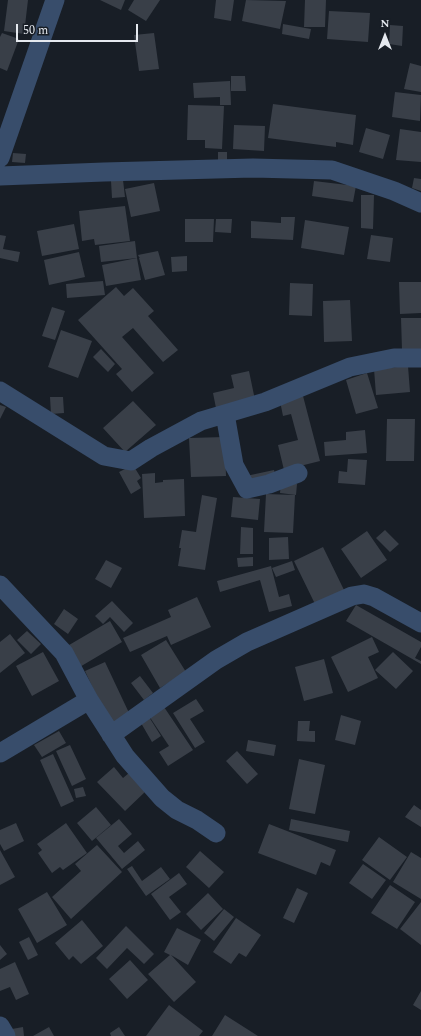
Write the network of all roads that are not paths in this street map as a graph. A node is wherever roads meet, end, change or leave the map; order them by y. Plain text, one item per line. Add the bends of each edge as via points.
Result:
1 (55, 0) edge
2 (0, 158) edge
3 (0, 176) edge
4 (421, 203) edge
5 (421, 358) edge
6 (0, 391) edge
7 (225, 414) junction
8 (298, 473) dead end
9 (0, 585) edge
10 (421, 623) edge
11 (89, 700) junction
12 (111, 735) junction
13 (0, 753) edge
14 (216, 833) dead end
15 (0, 1026) edge
16 (6, 1036) edge

1 - 2 street
3 - 4 street via 253,168 332,170
5 - 7 street via 394,358 350,367 265,402
6 - 7 street via 104,456 131,461 201,421
7 - 8 street via 234,465 247,489
9 - 11 street via 64,653
10 - 12 street via 374,597 364,594 352,596 247,642 216,660
11 - 12 street
11 - 13 street
12 - 14 street via 125,756 162,798
15 - 16 street

